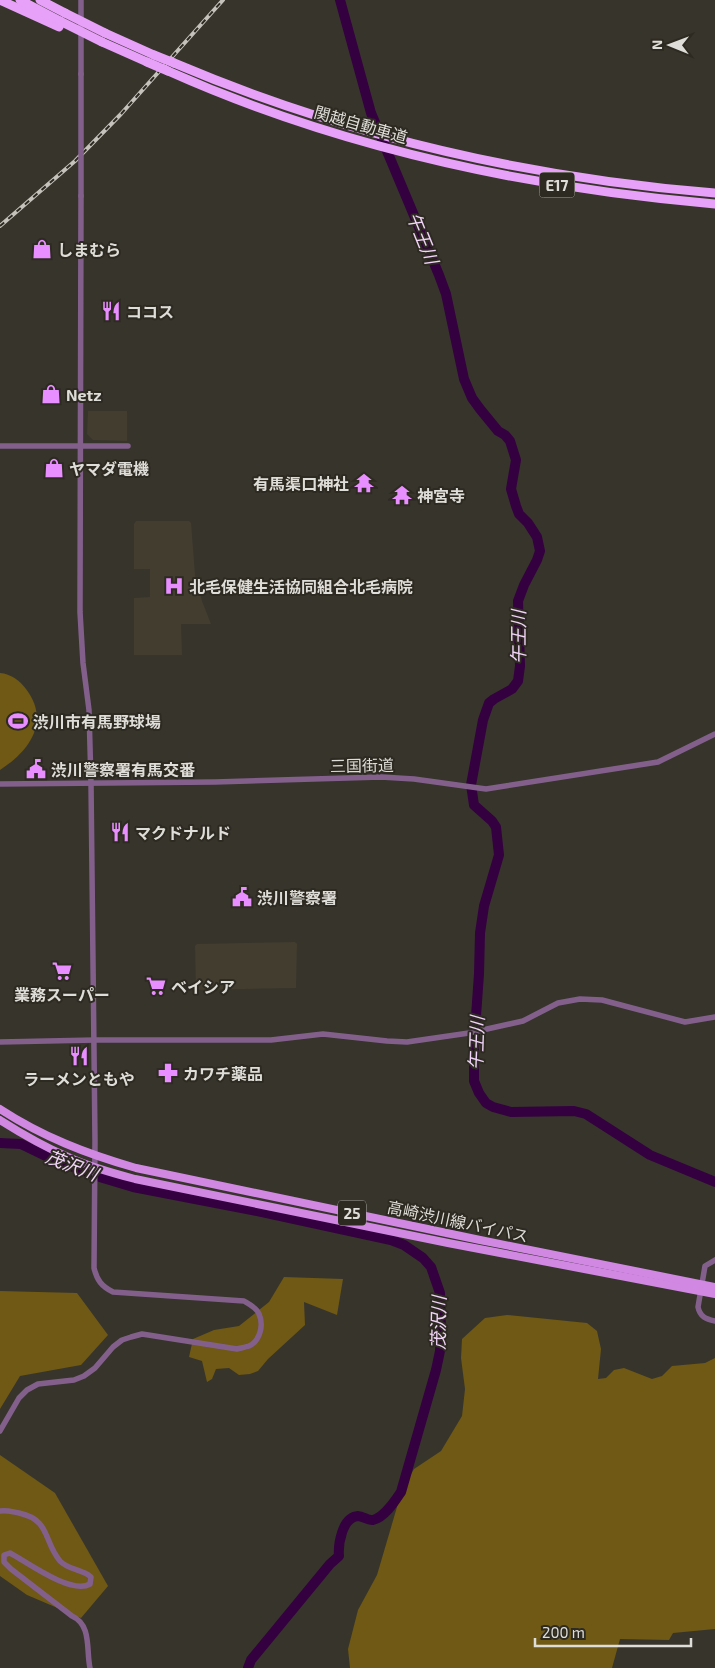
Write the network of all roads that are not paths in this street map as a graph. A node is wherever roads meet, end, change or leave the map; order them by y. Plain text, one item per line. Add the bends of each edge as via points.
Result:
1 (0, 0) edge
2 (20, 0) edge
3 (40, 0) edge
4 (81, 0) edge
5 (61, 20) junction
6 (102, 40) junction
7 (715, 193) edge
8 (715, 204) edge
9 (0, 446) edge
10 (80, 446) junction
11 (128, 446) dead end
12 (715, 734) edge
13 (92, 783) junction
14 (0, 784) edge
15 (715, 1017) edge
16 (95, 1040) junction
17 (0, 1042) edge
18 (0, 1109) edge
19 (0, 1120) edge
20 (95, 1156) junction
21 (95, 1170) junction
22 (715, 1260) edge
23 (715, 1287) edge
24 (700, 1288) junction
25 (715, 1294) edge
26 (715, 1321) edge
27 (0, 1430) edge
28 (0, 1511) edge
29 (90, 1668) edge

1 - 5 highway
2 - 5 highway, 関越自動車道 / E17
3 - 5 highway, 関越自動車道 / E17
4 - 10 street, bridge
5 - 6 highway, 関越自動車道 / E17, bridge
5 - 6 highway, bridge
6 - 7 highway, 関越自動車道 / E17, bridge via 154,55 254,95 366,132 542,172
6 - 8 highway, 関越自動車道 / E17, bridge via 210,90 368,144 549,184
9 - 10 street
10 - 11 street
10 - 13 street via 80,612
12 - 13 street, 三国街道 via 658,762 486,789 381,777
13 - 14 street, 三国街道
13 - 16 street
15 - 16 street via 685,1022 609,1002 580,999 558,1003 523,1021 407,1042 323,1034 271,1040
16 - 17 street
16 - 20 street
18 - 20 main road, 高崎渋川線バイパス / 25 via 46,1136
19 - 21 main road, 高崎渋川線バイパス / 25
20 - 21 street
20 - 24 main road, 高崎渋川線バイパス / 25 via 253,1194
21 - 24 main road, 高崎渋川線バイパス / 25
21 - 27 street via 94,1268 98,1282 113,1292 244,1301 260,1314 261,1331 250,1345 238,1349 142,1334 122,1340 84,1376 38,1384 27,1390
22 - 24 street via 705,1266
23 - 24 main road, 高崎渋川線バイパス / 25
24 - 25 main road, 高崎渋川線バイパス / 25
24 - 26 street via 698,1311 703,1317
28 - 29 street via 37,1519 61,1562 91,1577 87,1586 74,1586 10,1553 4,1555 4,1562 10,1569 84,1626

